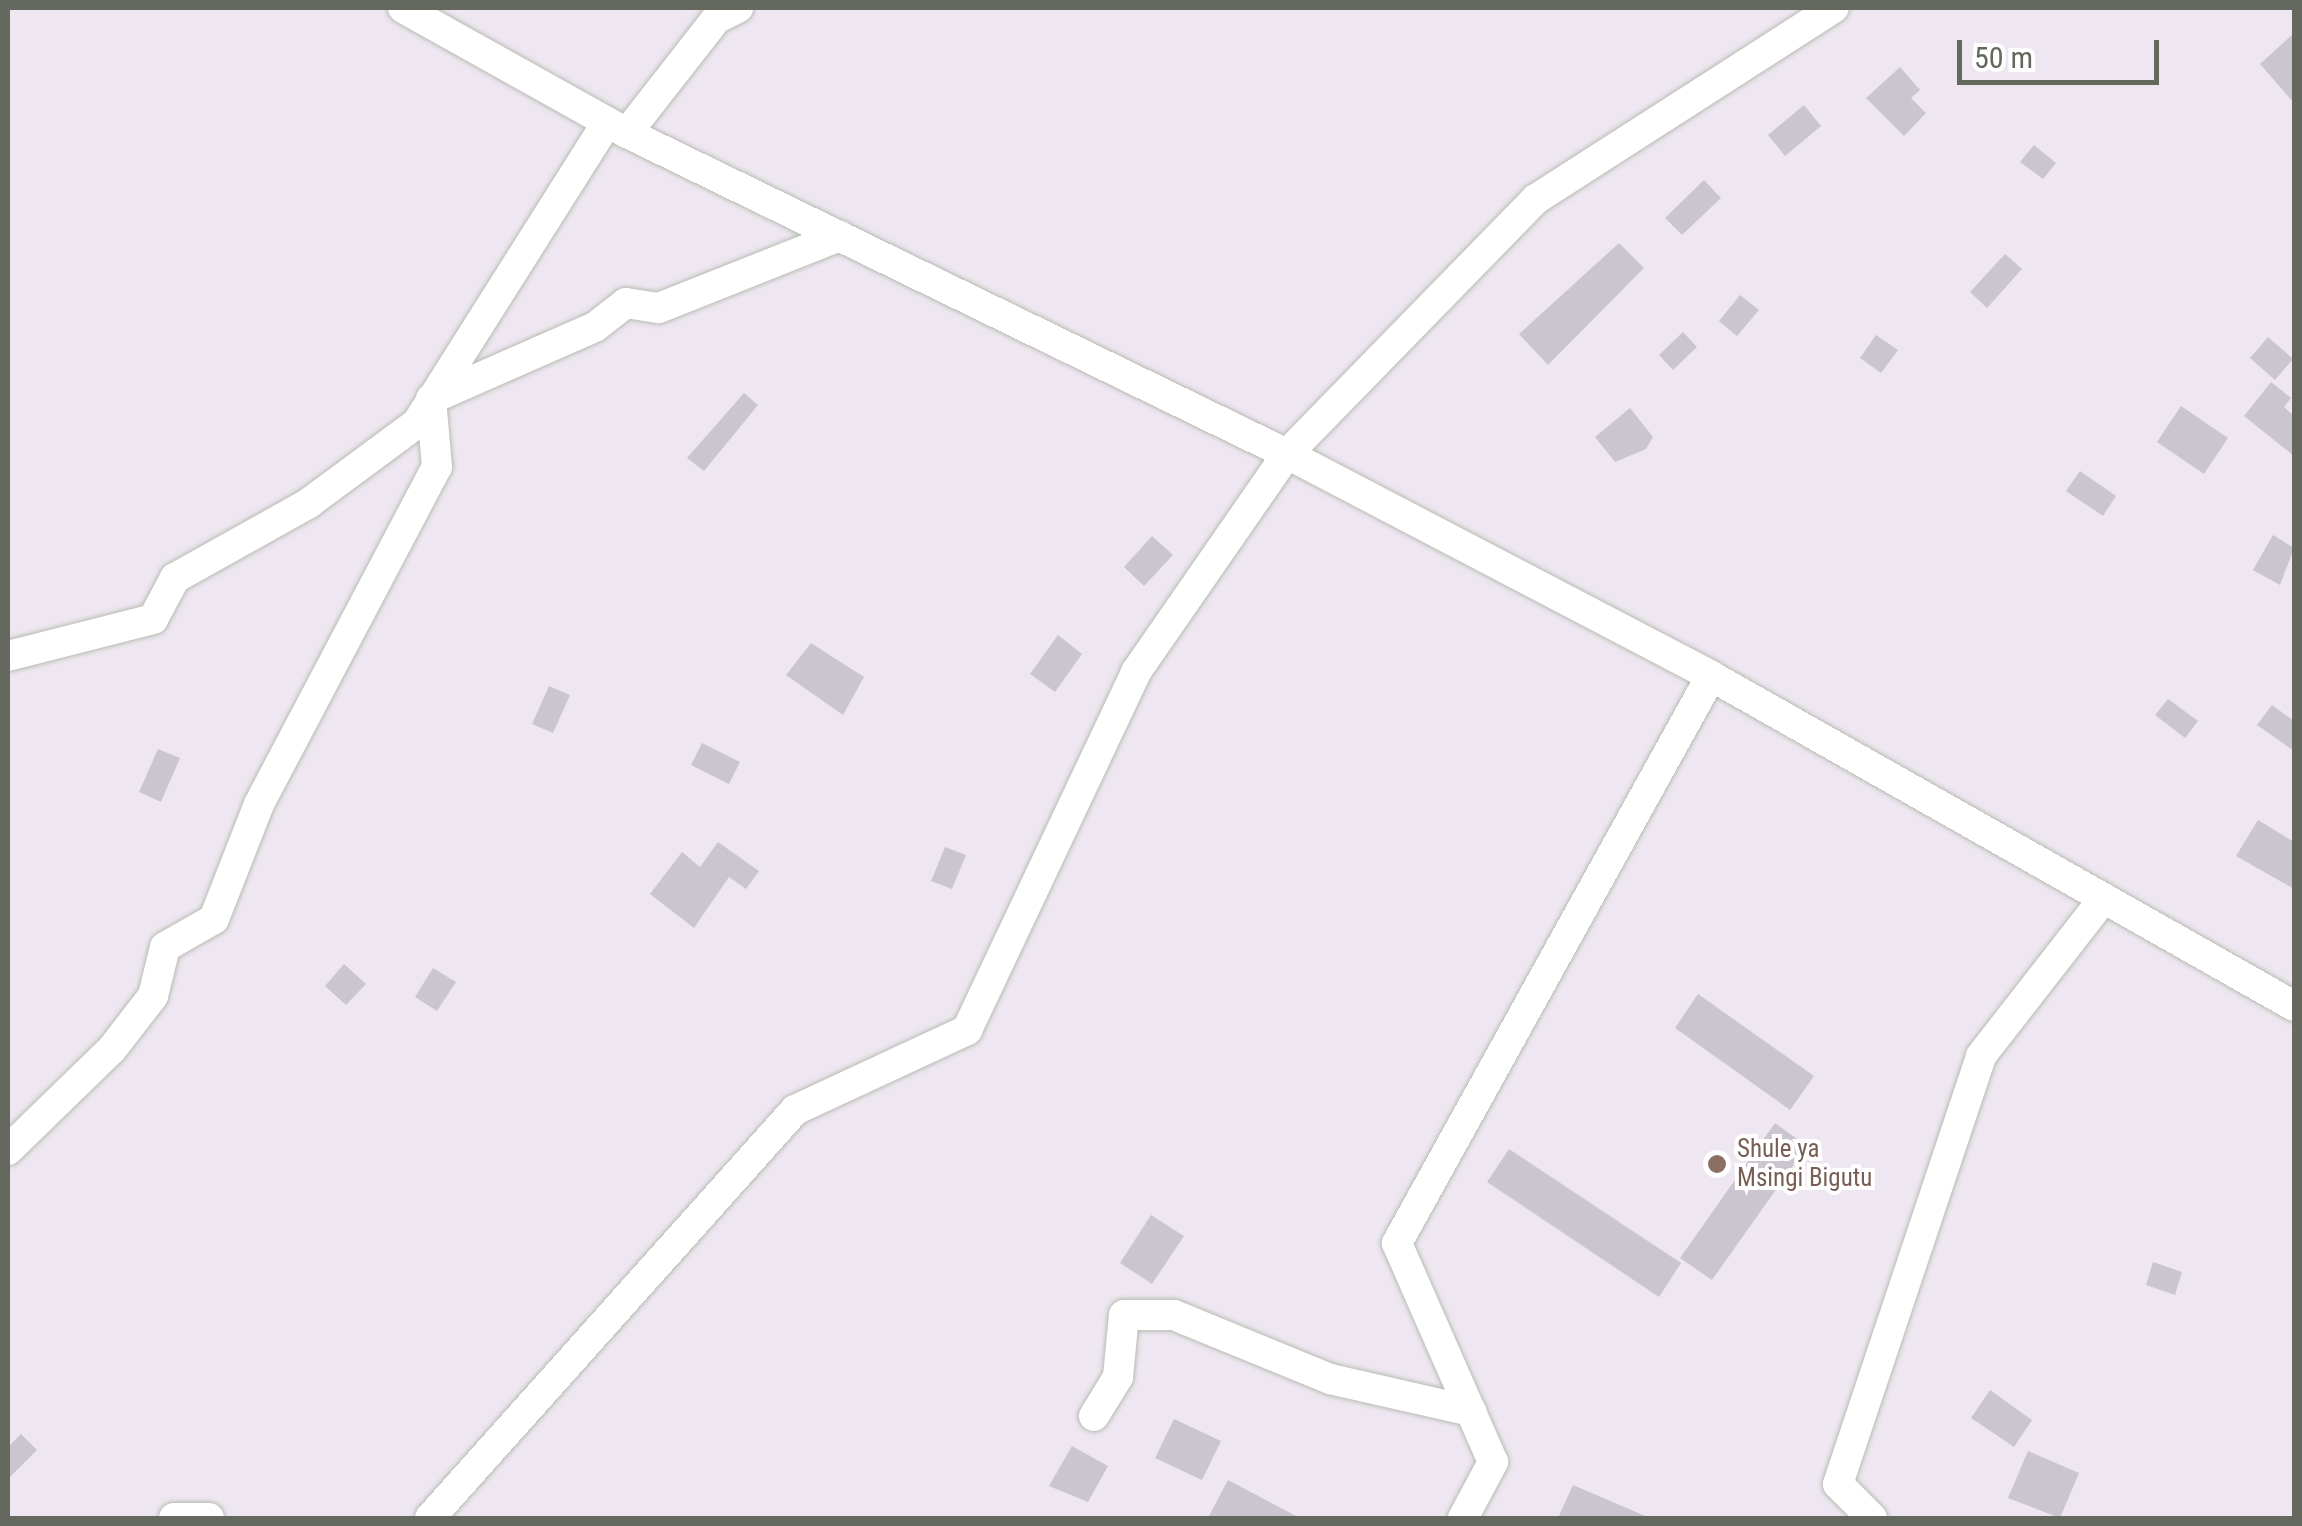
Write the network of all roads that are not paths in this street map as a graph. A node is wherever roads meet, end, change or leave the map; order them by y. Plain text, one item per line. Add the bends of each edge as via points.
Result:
1 (403, 8) edge
2 (738, 8) edge
3 (1834, 8) edge
4 (617, 128) junction
5 (840, 236) junction
6 (431, 400) junction
7 (1287, 454) junction
8 (8, 656) edge
9 (1711, 676) junction
10 (2104, 898) junction
11 (2294, 1006) edge
12 (8, 1150) edge
13 (1471, 1412) junction
14 (1094, 1416) dead end
15 (174, 1518) edge
16 (209, 1518) edge
17 (430, 1518) edge
18 (1463, 1518) edge
19 (1872, 1518) edge

1 - 4 street
2 - 4 street via 716,19
3 - 7 street via 1536,199
4 - 5 street
4 - 6 street
5 - 6 street via 659,308 626,304 595,327
5 - 7 street
6 - 8 street via 416,424 308,503 175,578 153,619
6 - 12 street via 437,467 259,804 214,919 166,947 154,996 112,1049
7 - 9 street
7 - 17 street via 1136,672 967,1030 795,1110
9 - 10 street
9 - 13 street via 1397,1243
10 - 11 street
10 - 19 street via 1981,1056 1838,1484
13 - 14 street via 1330,1379 1174,1316 1124,1315 1118,1378
13 - 18 street via 1493,1462
15 - 16 street

